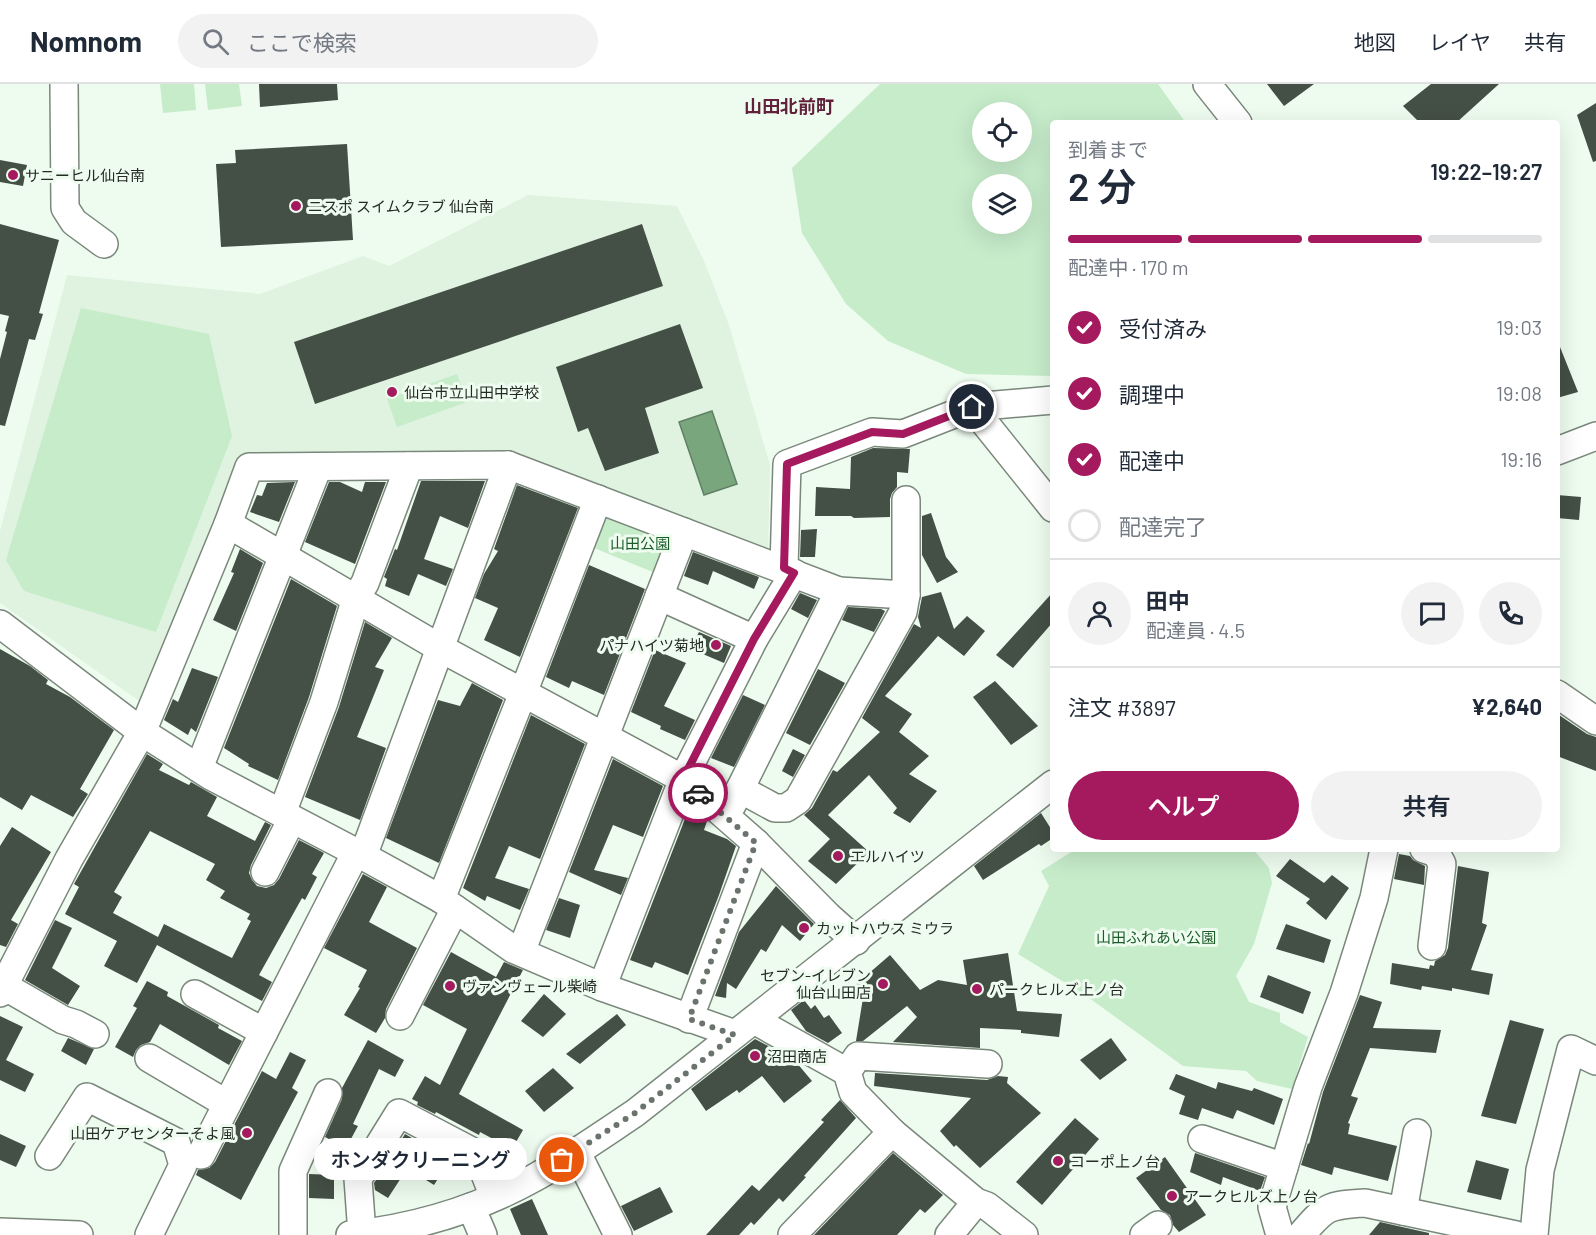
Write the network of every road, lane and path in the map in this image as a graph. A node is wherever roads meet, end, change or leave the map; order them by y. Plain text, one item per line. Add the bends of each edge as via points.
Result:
1 (64, 84) edge
2 (1207, 84) edge
3 (1236, 120) edge
4 (104, 244) dead end
5 (1050, 400) edge
6 (972, 407) junction
7 (1596, 436) edge
8 (1560, 450) edge
9 (508, 465) junction
10 (318, 466) junction
11 (409, 466) junction
12 (598, 499) junction
13 (906, 500) dead end
14 (1050, 504) edge
15 (228, 524) junction
16 (684, 532) junction
17 (283, 556) junction
18 (789, 571) junction
19 (840, 591) junction
20 (906, 595) junction
21 (659, 596) junction
22 (356, 598) junction
23 (1, 628) edge
24 (754, 639) junction
25 (440, 648) junction
26 (524, 693) junction
27 (1560, 696) edge
28 (1596, 721) edge
29 (142, 732) junction
30 (604, 737) junction
31 (199, 768) junction
32 (683, 779) junction
33 (1050, 786) edge
34 (740, 789) junction
35 (287, 816) junction
36 (726, 817) junction
37 (756, 843) junction
38 (1383, 852) edge
39 (1433, 852) edge
40 (359, 854) junction
41 (265, 872) dead end
42 (448, 904) junction
43 (856, 941) junction
44 (1432, 946) dead end
45 (521, 952) junction
46 (2, 986) edge
47 (602, 987) junction
48 (195, 994) dead end
49 (400, 1016) dead end
50 (689, 1019) junction
51 (744, 1027) junction
52 (264, 1032) junction
53 (95, 1035) dead end
54 (149, 1058) dead end
55 (1596, 1061) edge
56 (988, 1064) dead end
57 (847, 1072) junction
58 (328, 1093) dead end
59 (226, 1104) junction
60 (892, 1132) junction
61 (1417, 1133) dead end
62 (1202, 1139) dead end
63 (576, 1151) junction
64 (201, 1155) dead end
65 (50, 1156) dead end
66 (1284, 1167) junction
67 (482, 1202) junction
68 (976, 1202) junction
69 (1403, 1211) junction
70 (427, 1228) edge
71 (0, 1232) edge
72 (356, 1234) edge
73 (79, 1235) edge
74 (148, 1235) edge
75 (293, 1235) edge
76 (483, 1235) edge
77 (618, 1235) edge
78 (792, 1235) edge
79 (949, 1235) edge
80 (1024, 1235) edge
81 (1280, 1235) edge
82 (1301, 1235) edge
83 (1516, 1235) edge
84 (1534, 1235) edge

1 - 4 street via 65,208 74,222
2 - 3 street
5 - 6 street
6 - 14 street
6 - 18 street via 903,434 872,432 787,464
7 - 8 street
9 - 11 street
9 - 12 street
9 - 25 street
10 - 11 street
10 - 15 street via 249,467
10 - 17 street
11 - 22 street
12 - 16 street
12 - 26 street
13 - 20 street
15 - 17 street
15 - 29 street
16 - 18 street
16 - 21 street
17 - 22 street
17 - 31 street
18 - 19 street
18 - 24 street
19 - 20 street
19 - 34 street
20 - 34 street via 903,612 798,800 786,808 775,807
21 - 24 street
21 - 30 street
22 - 25 street
22 - 35 street
23 - 29 street
24 - 32 street
25 - 26 street
25 - 40 street
26 - 30 street
26 - 42 street
27 - 28 street
29 - 31 street
29 - 46 street
30 - 32 street
30 - 45 street
31 - 35 street
32 - 36 street
32 - 47 street
33 - 43 street
34 - 36 street
35 - 40 street
35 - 41 street
36 - 37 street
37 - 43 street
37 - 50 street
38 - 66 street via 1374,898
39 - 44 street via 1442,864
40 - 42 street
40 - 52 street
42 - 45 street
42 - 49 street
43 - 51 street
45 - 47 street
46 - 53 street
47 - 50 street
48 - 52 street
50 - 51 street
51 - 57 street
51 - 63 street via 635,1113
52 - 59 street
54 - 59 street
55 - 84 street via 1571,1049 1540,1170
56 - 57 street via 858,1056
57 - 60 street via 853,1092
58 - 75 street via 293,1171
59 - 64 street
60 - 68 street
60 - 78 street
61 - 69 street
62 - 66 street
63 - 67 street via 534,1178
63 - 77 street
65 - 74 street via 87,1096 176,1142 183,1165
66 - 81 street via 1272,1207
67 - 70 street
67 - 72 street via 477,1154 399,1113 358,1179
67 - 76 street
68 - 79 street
68 - 80 street
69 - 82 street via 1365,1203 1341,1204 1322,1212
69 - 83 street
70 - 72 street
71 - 73 street

